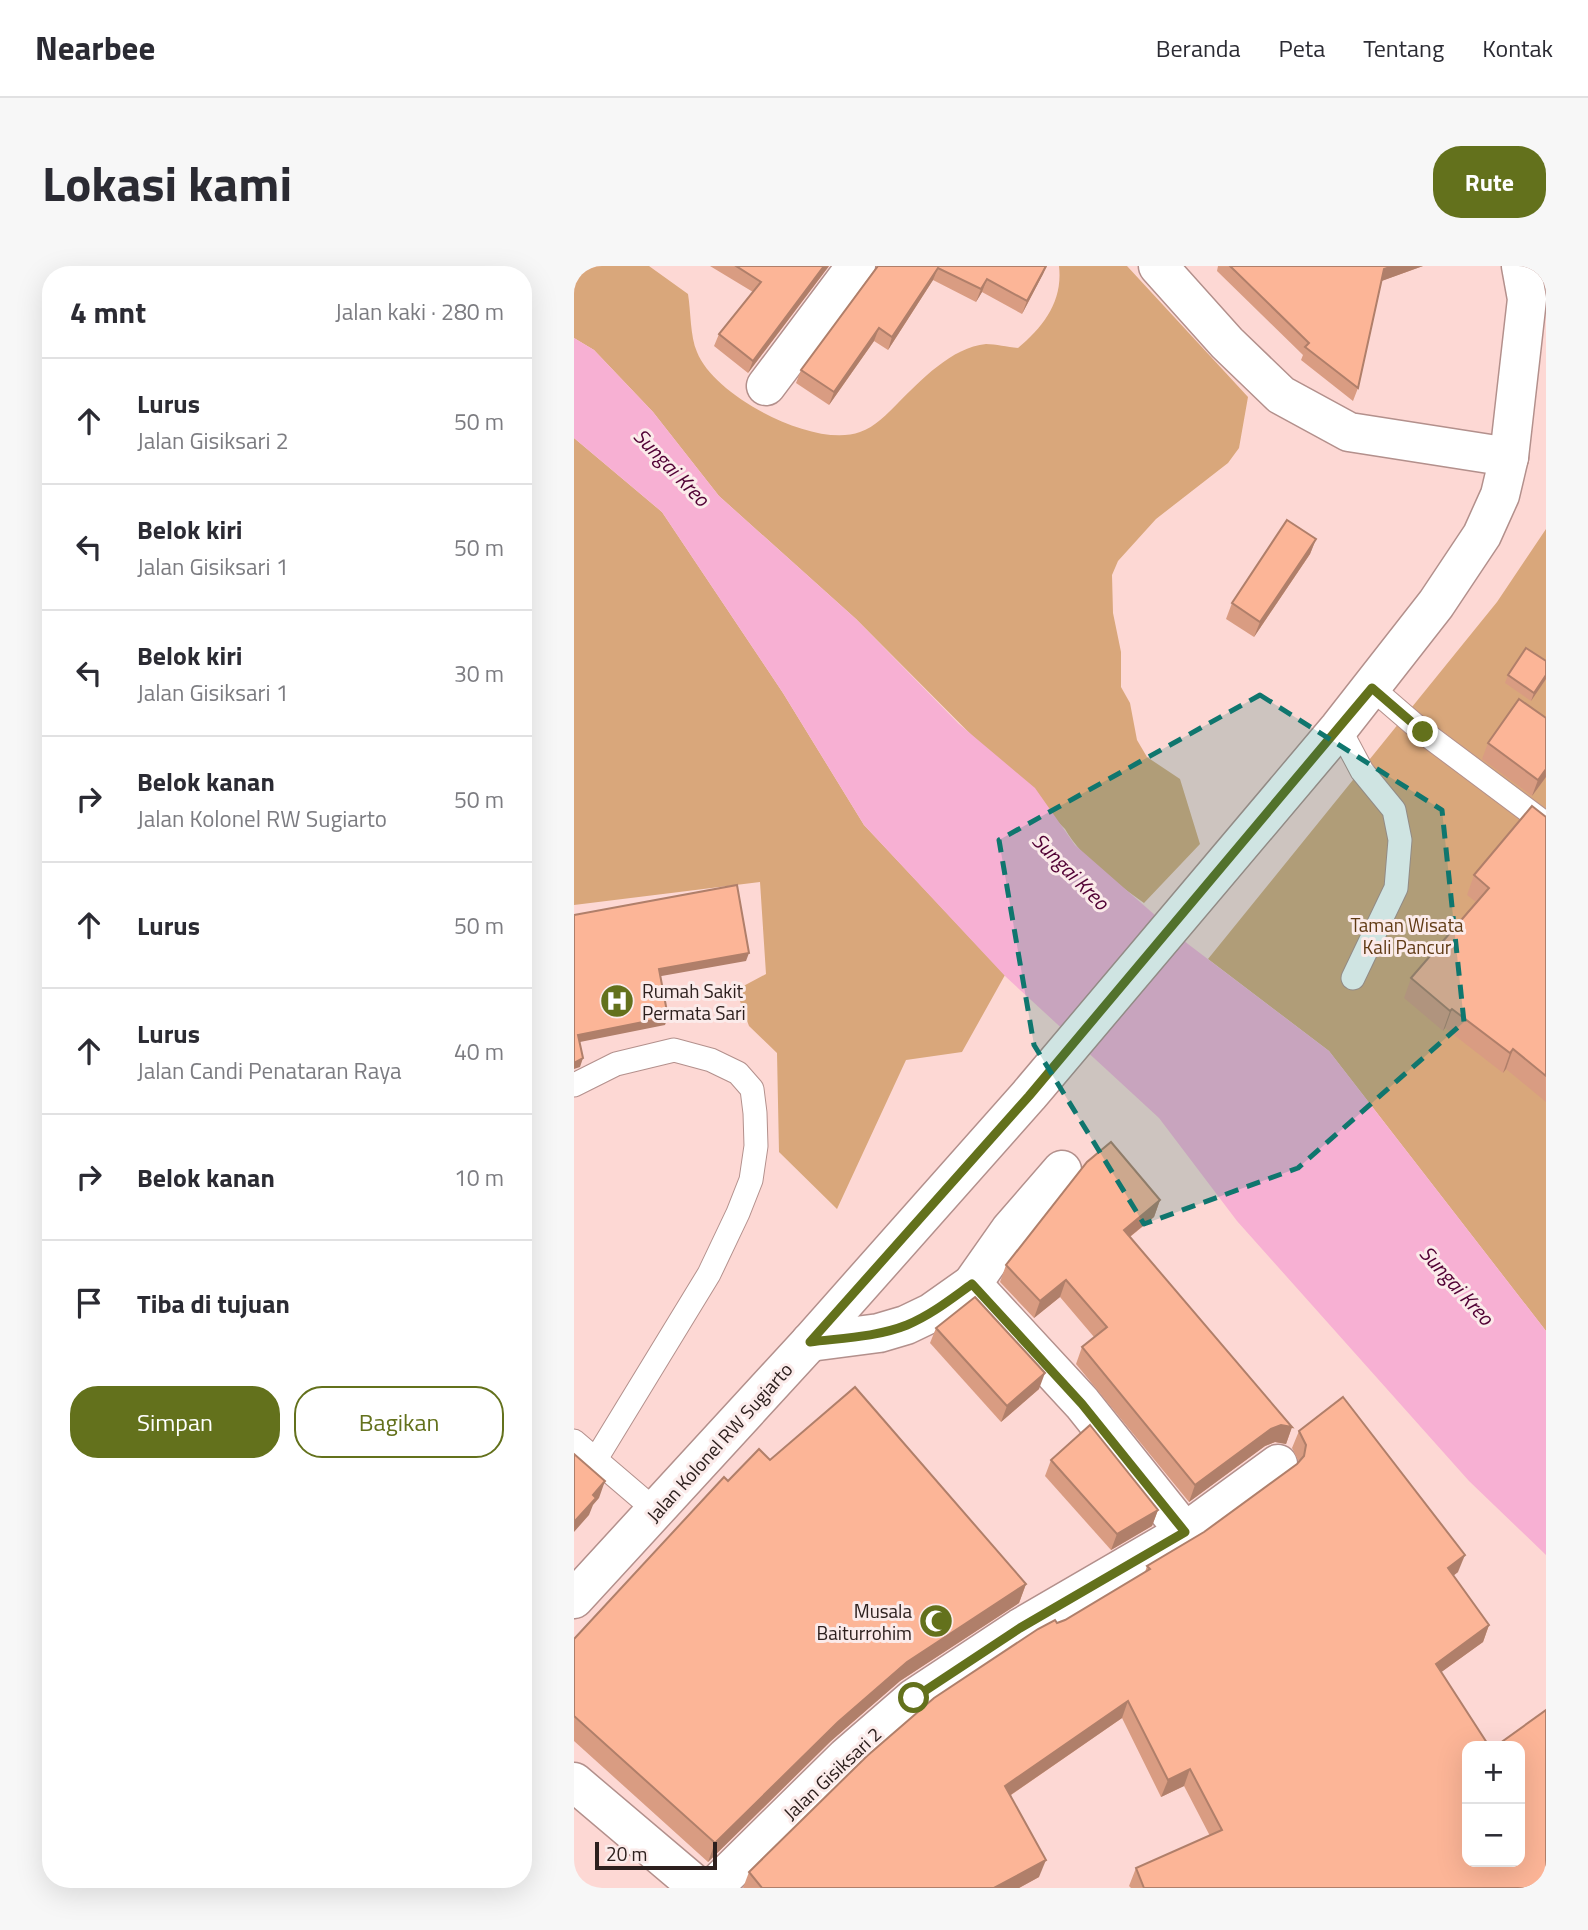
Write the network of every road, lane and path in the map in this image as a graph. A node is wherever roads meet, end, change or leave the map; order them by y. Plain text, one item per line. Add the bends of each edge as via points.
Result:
1 (856, 266) edge
2 (1158, 266) edge
3 (1521, 266) edge
4 (766, 386) dead end
5 (1509, 457) junction
6 (1372, 688) junction
7 (1339, 728) junction
8 (1544, 820) edge
9 (1353, 978) dead end
10 (574, 1084) edge
11 (1062, 1170) dead end
12 (972, 1284) junction
13 (810, 1342) junction
14 (574, 1441) edge
15 (596, 1459) junction
16 (1278, 1464) dead end
17 (656, 1511) junction
18 (1185, 1532) junction
19 (574, 1599) edge
20 (574, 1783) edge
21 (699, 1888) edge
22 (713, 1888) edge

1 - 4 street
2 - 5 street via 1227,343 1282,395 1349,432
3 - 5 street, Jalan Kolonel RW Sugiarto via 1527,299
5 - 6 street, Jalan Kolonel RW Sugiarto via 1500,495 1482,535
6 - 7 street, Jalan Kolonel RW Sugiarto
6 - 8 lane via 1423,732
7 - 9 lane via 1362,772 1394,810 1400,841 1396,888
7 - 13 street, Jalan Kolonel RW Sugiarto via 1029,1096
10 - 15 lane via 616,1064 674,1050 738,1073 752,1089 755,1113 751,1180 738,1213 709,1274
11 - 12 street via 1010,1230
12 - 13 street via 906,1325
12 - 18 street via 1082,1404
13 - 17 street, Jalan Kolonel RW Sugiarto
14 - 15 lane
15 - 17 lane
16 - 18 street, Jalan Gisiksari 2
17 - 19 street, Jalan Kolonel RW Sugiarto
18 - 22 street, Jalan Gisiksari 2 via 1020,1628 914,1698 846,1757
20 - 21 street

